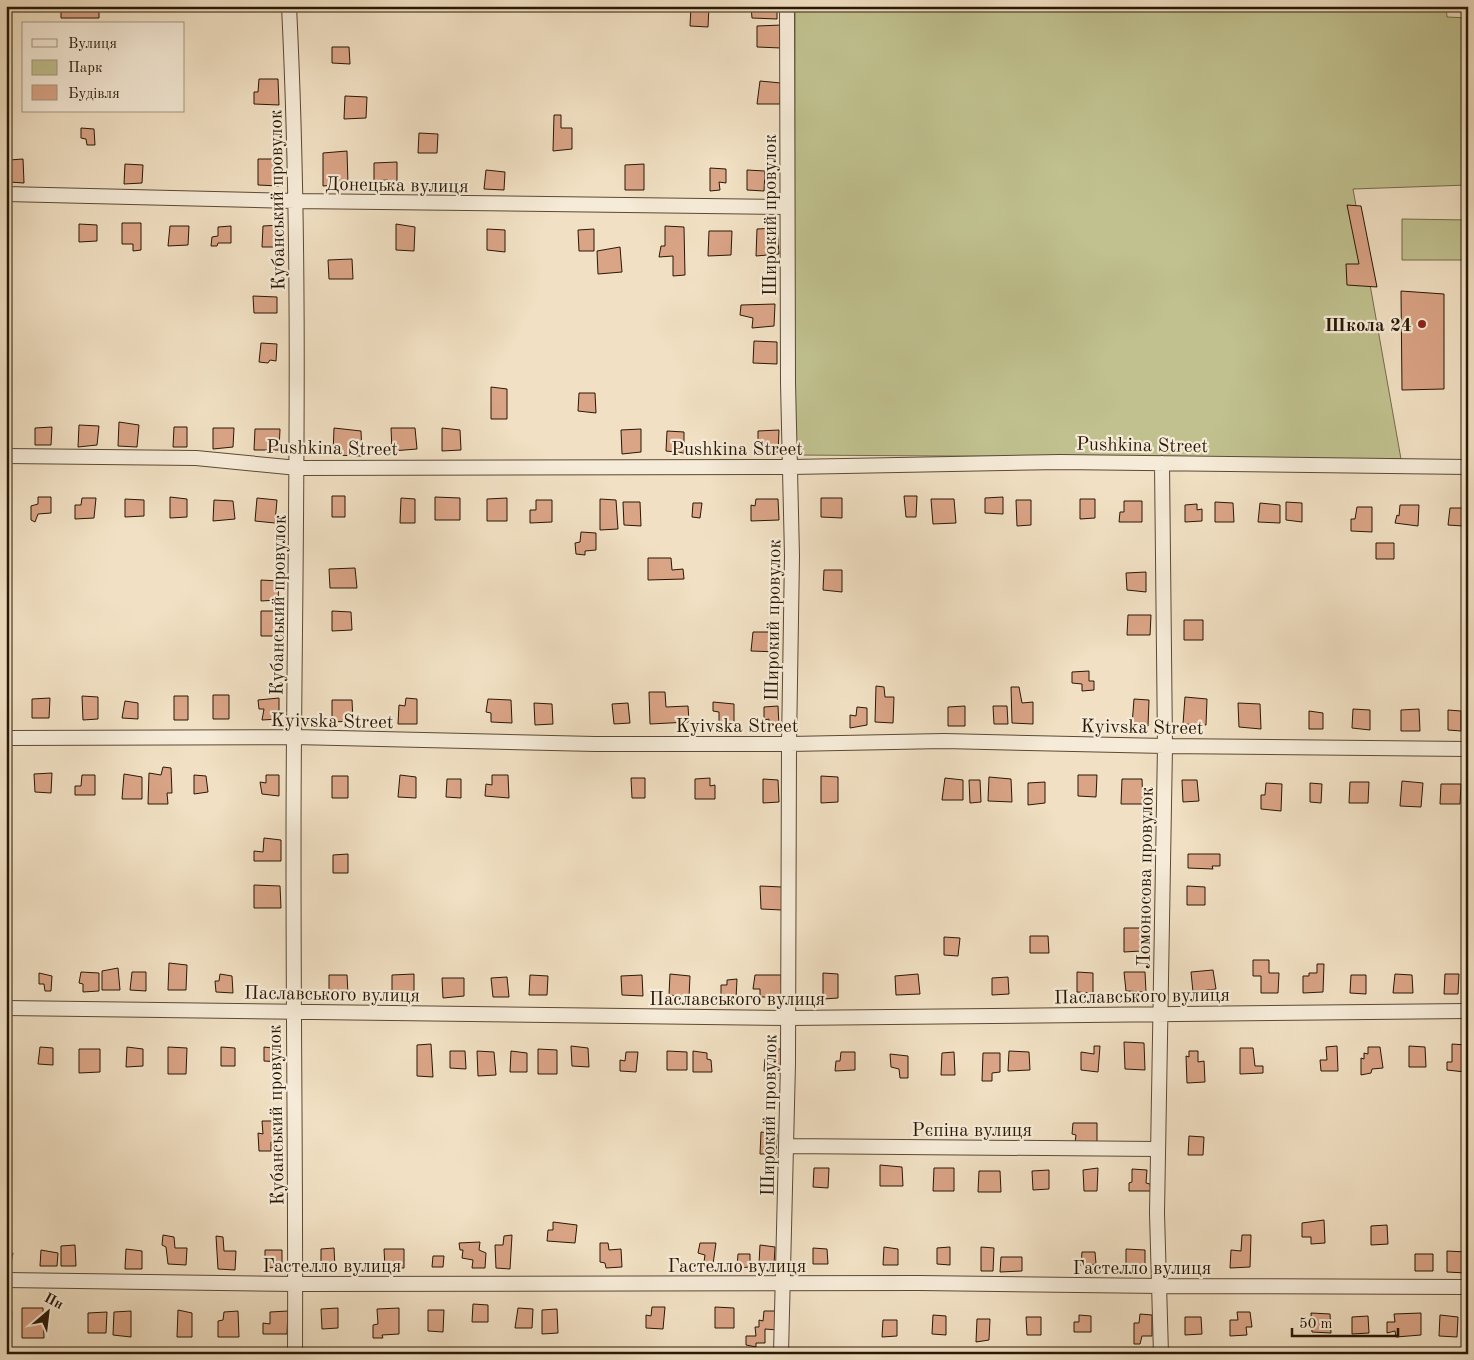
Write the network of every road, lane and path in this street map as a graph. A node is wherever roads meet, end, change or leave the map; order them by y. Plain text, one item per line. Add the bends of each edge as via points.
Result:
1 (288, 6) edge
2 (787, 6) edge
3 (6, 194) edge
4 (295, 201) junction
5 (787, 207) junction
6 (6, 456) edge
7 (1162, 463) junction
8 (791, 467) junction
9 (298, 468) junction
10 (1468, 468) edge
11 (6, 738) edge
12 (294, 738) junction
13 (789, 744) junction
14 (1164, 746) junction
15 (1468, 749) edge
16 (6, 1008) edge
17 (1468, 1011) edge
18 (293, 1012) junction
19 (1160, 1014) junction
20 (788, 1018) junction
21 (786, 1146) junction
22 (1157, 1149) junction
23 (6, 1280) edge
24 (295, 1284) junction
25 (783, 1284) junction
26 (1160, 1286) junction
27 (1468, 1287) edge
28 (295, 1354) edge
29 (781, 1354) edge
30 (1161, 1354) edge

1 - 4 street, Кубанський провулок
2 - 5 street, Широкий провулок
3 - 4 street, Донецька вулиця
4 - 5 street, Донецька вулиця
4 - 9 street, Кубанський провулок
5 - 8 street, Широкий провулок
6 - 9 street, Pushkina Street via 196,458
7 - 8 street, Pushkina Street
7 - 10 street, Pushkina Street
7 - 14 street, Ломоносова провулок
8 - 9 street, Pushkina Street
8 - 13 street, Широкий провулок
9 - 12 street, Кубанський провулок
11 - 12 street, Kyivska Street
12 - 13 street, Kyivska Street
12 - 18 street, Кубанський провулок
13 - 14 street, Kyivska Street via 944,741
13 - 20 street, Широкий провулок
14 - 15 street, Kyivska Street
14 - 19 street, Ломоносова провулок
16 - 18 street, Паславського вулиця
17 - 19 street, Паславського вулиця
18 - 20 street, Паславського вулиця
18 - 24 street, Кубанський провулок
19 - 20 street, Паславського вулиця
19 - 22 street, Ломоносова провулок
20 - 21 street, Широкий провулок
21 - 22 street, Рєпіна вулиця
21 - 25 street, Широкий провулок
22 - 26 street, Ломоносова провулок
23 - 24 street, Гастелло вулиця
24 - 25 street, Гастелло вулиця
24 - 28 street, Кубанський провулок
25 - 26 street, Гастелло вулиця
25 - 29 street, Широкий провулок
26 - 27 street, Гастелло вулиця
26 - 30 street, Ломоносова провулок

